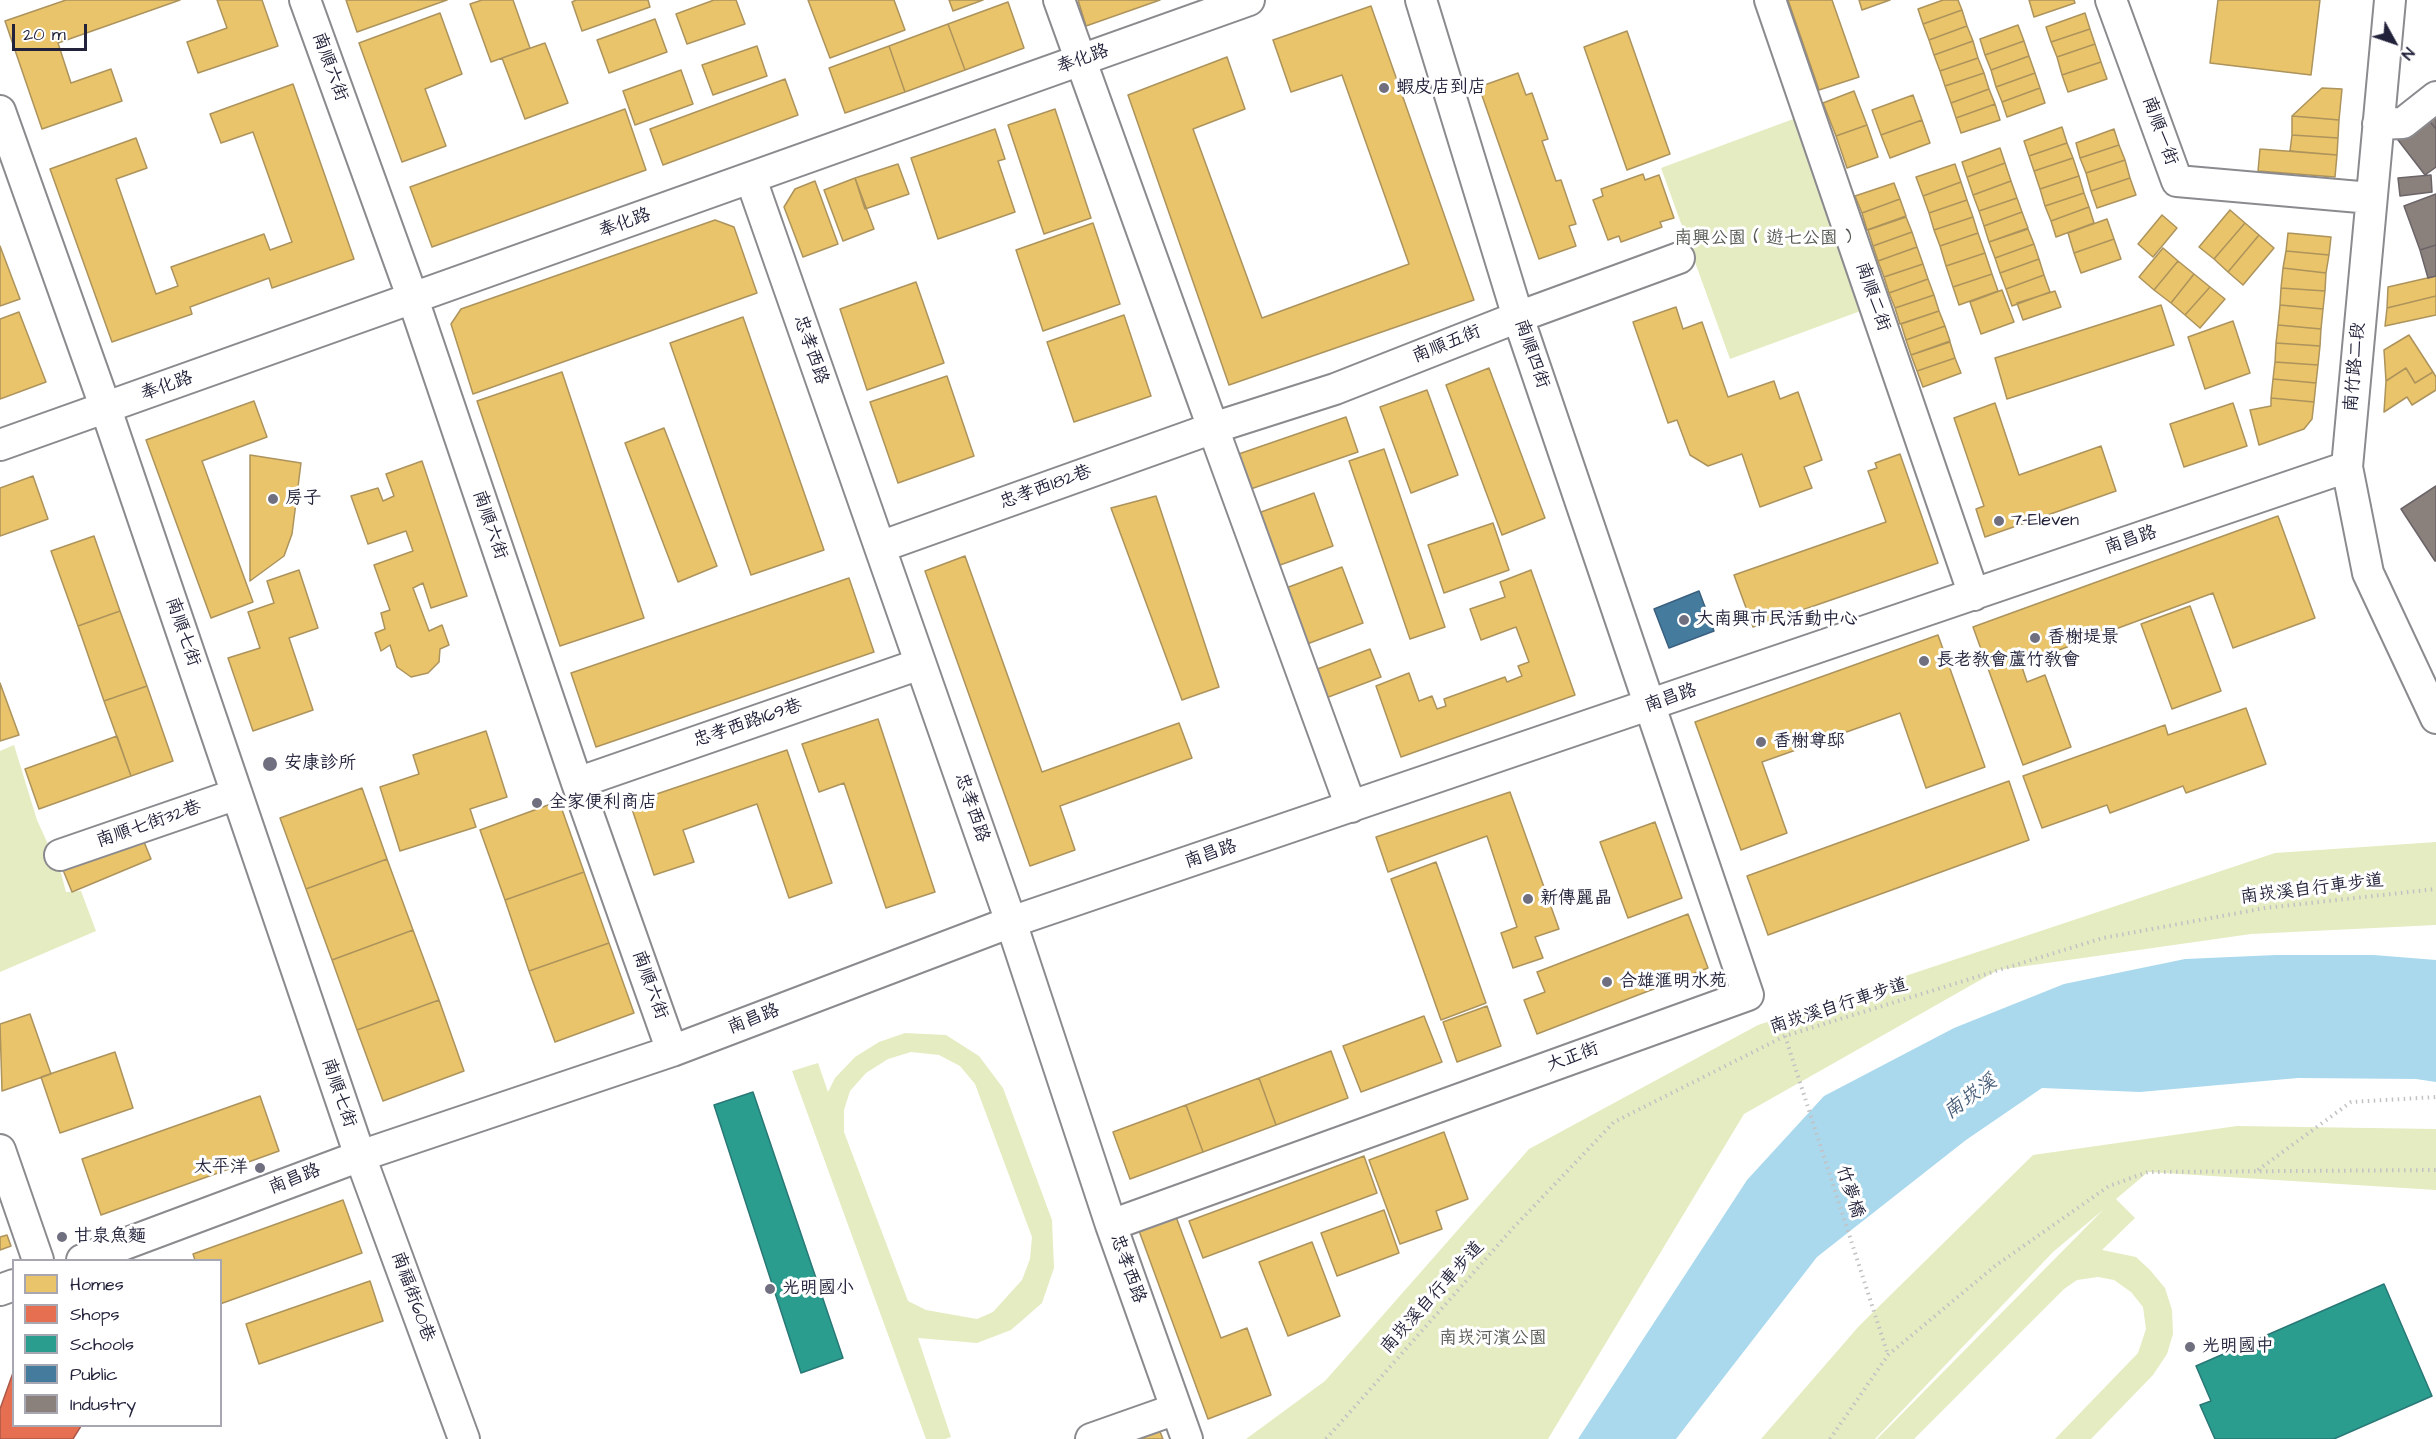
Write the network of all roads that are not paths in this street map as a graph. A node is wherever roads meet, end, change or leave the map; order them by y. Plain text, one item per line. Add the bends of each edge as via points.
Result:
1 (305, 0) edge
2 (1059, 0) edge
3 (1249, 0) edge
4 (1421, 0) edge
5 (1770, 0) edge
6 (2111, 0) edge
7 (2390, 0) edge
8 (1080, 61) junction
9 (2436, 97) edge
10 (0, 111) edge
11 (2378, 124) junction
12 (751, 179) junction
13 (2371, 198) junction
14 (1679, 258) dead end
15 (413, 300) junction
16 (1518, 317) junction
17 (106, 409) junction
18 (1213, 428) junction
19 (0, 444) edge
20 (2347, 467) junction
21 (880, 547) junction
22 (1974, 595) junction
23 (920, 664) junction
24 (1651, 706) junction
25 (2436, 718) edge
26 (577, 783) junction
27 (237, 794) junction
28 (1351, 807) junction
29 (60, 855) dead end
30 (1011, 922) junction
31 (672, 1051) junction
32 (0, 1150) edge
33 (360, 1156) junction
34 (1111, 1225) junction
35 (38, 1259) edge
36 (85, 1259) edge
37 (1176, 1409) junction
38 (464, 1439) edge
39 (1091, 1439) edge
40 (1187, 1439) edge

1 - 15 street, 南順六街
2 - 8 street
3 - 8 street, 奉化路
4 - 16 street, 南順四街
5 - 22 street, 南順二街
6 - 13 street, 南順一街 via 2177,181
7 - 11 street, 南竹路二段
8 - 12 street, 奉化路
8 - 18 street
9 - 11 street via 2403,123
10 - 17 street, 南順七街
11 - 13 street, 南竹路二段
12 - 15 street, 奉化路
12 - 21 street, 忠孝西路
13 - 20 street, 南竹路二段
14 - 16 street, 南順五街
15 - 17 street, 奉化路
15 - 26 street, 南順六街
16 - 18 street, 南順五街 via 1335,389
16 - 24 street, 南順四街
17 - 19 street, 奉化路
17 - 27 street, 南順七街
18 - 21 street, 忠孝西182巷
18 - 28 street
20 - 22 street, 南昌路
20 - 25 street, 南竹路二段 via 2368,573
21 - 23 street, 忠孝西路
22 - 24 street, 南昌路
23 - 26 street, 忠孝西路169巷
23 - 30 street, 忠孝西路
24 - 28 street, 南昌路
24 - 34 street, 大正街 via 1748,995
26 - 31 street, 南順六街
27 - 29 street, 南順七街32巷
27 - 33 street, 南順七街
28 - 30 street, 南昌路
30 - 31 street, 南昌路
30 - 34 street, 忠孝西路
31 - 33 street, 南昌路
32 - 35 street
33 - 36 street, 南昌路
33 - 38 street, 南福街60巷
34 - 37 street, 忠孝西路
37 - 39 street
37 - 40 street, 忠孝西路

